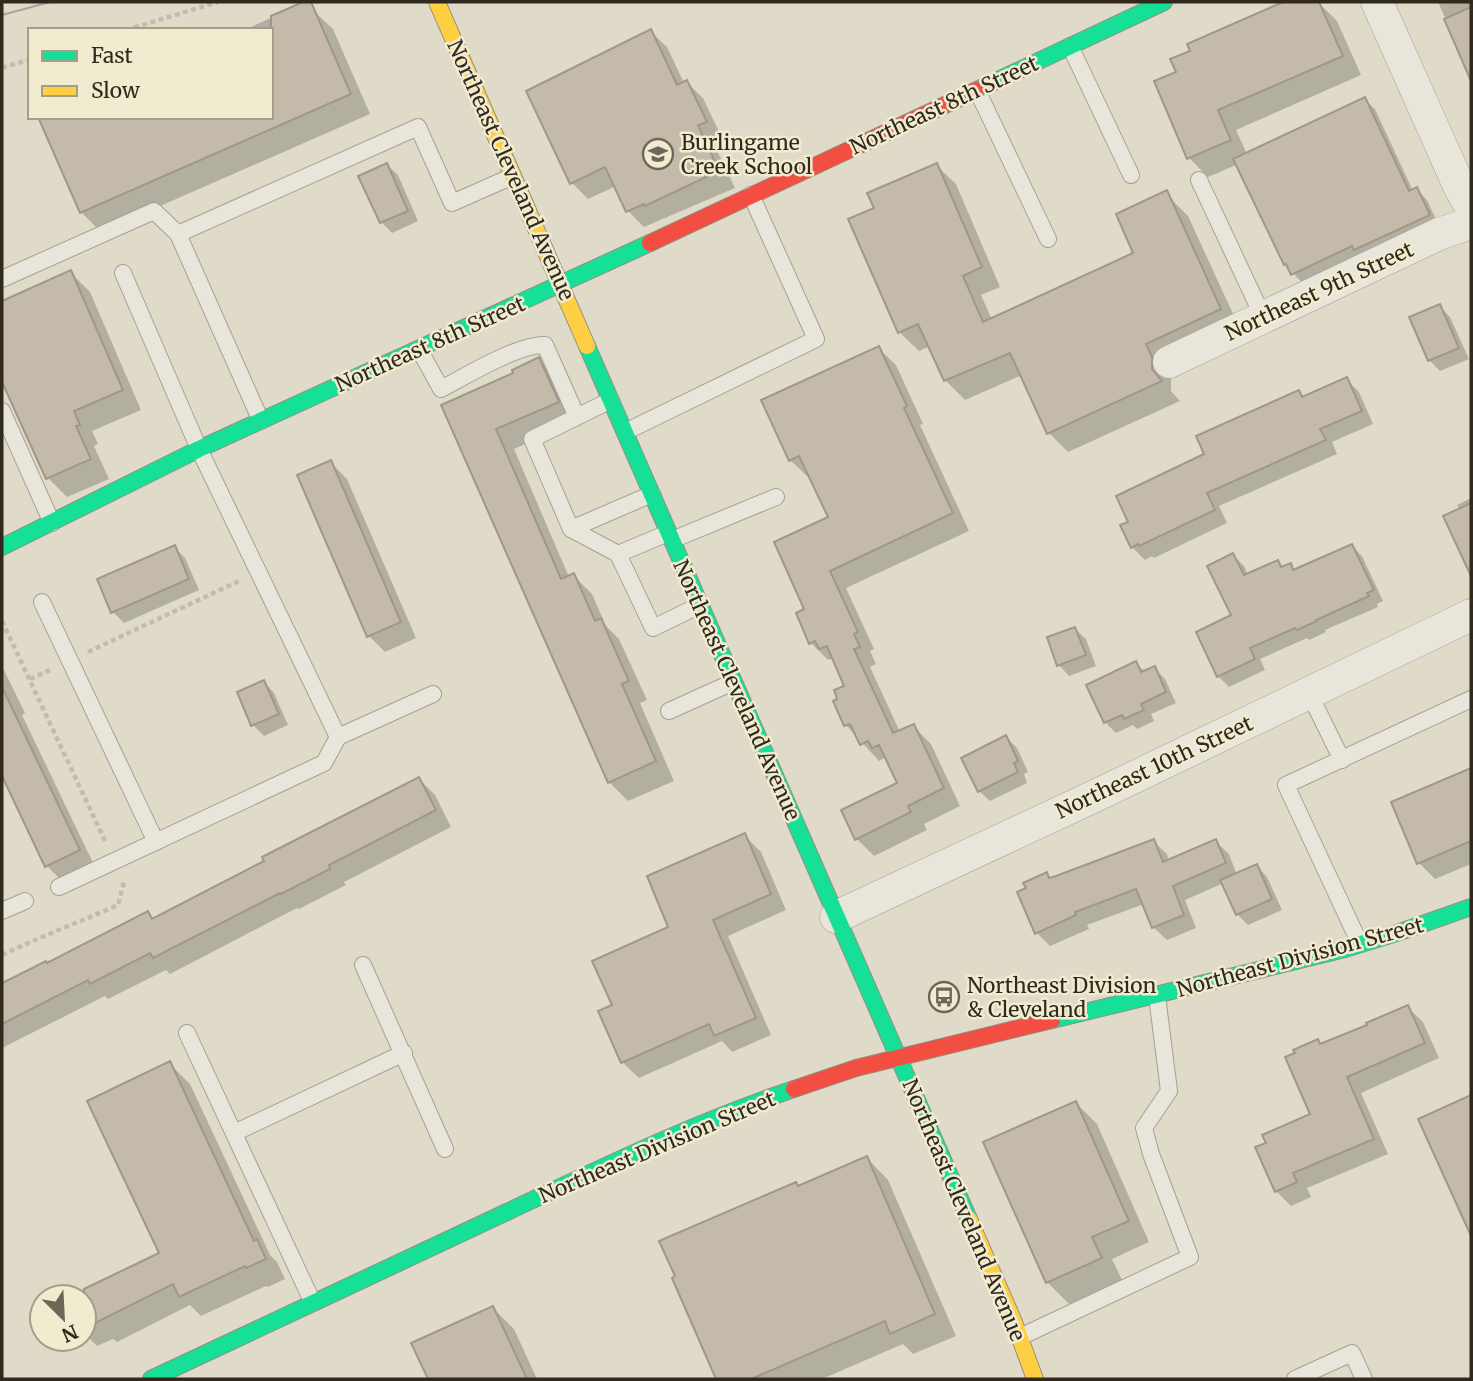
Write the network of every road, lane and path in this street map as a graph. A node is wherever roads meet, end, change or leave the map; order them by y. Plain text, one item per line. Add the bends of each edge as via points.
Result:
1 (218, 2) edge
2 (437, 2) edge
3 (1164, 2) edge
4 (1377, 2) edge
5 (134, 28) edge
6 (1070, 46) junction
7 (28, 60) edge
8 (2, 68) edge
9 (977, 90) junction
10 (1131, 175) dead end
11 (513, 176) junction
12 (1199, 180) dead end
13 (751, 195) junction
14 (1471, 207) edge
15 (1471, 223) edge
16 (178, 234) junction
17 (1048, 239) dead end
18 (124, 273) dead end
19 (2, 279) edge
20 (561, 285) junction
21 (1263, 317) junction
22 (419, 349) junction
23 (1169, 362) dead end
24 (611, 400) junction
25 (2, 411) edge
26 (577, 417) junction
27 (261, 421) junction
28 (625, 432) junction
29 (199, 449) junction
30 (652, 494) junction
31 (776, 497) dead end
32 (52, 523) junction
33 (571, 529) junction
34 (670, 537) junction
35 (2, 547) edge
36 (618, 554) junction
37 (258, 571) junction
38 (42, 601) dead end
39 (700, 606) junction
40 (1471, 615) edge
41 (2, 621) edge
42 (70, 660) junction
43 (30, 679) junction
44 (733, 682) junction
45 (1309, 693) junction
46 (433, 694) dead end
47 (1471, 699) edge
48 (669, 711) dead end
49 (338, 737) junction
50 (1342, 760) junction
51 (156, 842) junction
52 (115, 862) junction
53 (59, 887) dead end
54 (25, 901) dead end
55 (1471, 907) edge
56 (2, 911) edge
57 (836, 917) junction
58 (1360, 944) junction
59 (2, 955) edge
60 (363, 965) dead end
61 (1157, 996) junction
62 (187, 1033) dead end
63 (404, 1053) junction
64 (898, 1059) junction
65 (234, 1133) junction
66 (446, 1149) dead end
67 (313, 1303) junction
68 (1020, 1338) junction
69 (150, 1379) edge
70 (1035, 1379) edge
71 (1295, 1379) edge
72 (1364, 1379) edge

1 - 5 path
2 - 11 main road, Northeast Cleveland Avenue
3 - 6 main road, Northeast 8th Street
4 - 14 street
6 - 9 main road, Northeast 8th Street
6 - 10 lane
7 - 8 path
9 - 13 main road, Northeast 8th Street
9 - 17 lane
11 - 16 lane via 453,203 418,127
11 - 20 main road, Northeast Cleveland Avenue
12 - 21 lane
13 - 20 main road, Northeast 8th Street
13 - 28 lane via 816,339
15 - 21 street, Northeast 9th Street
16 - 19 lane via 154,211
16 - 27 lane
18 - 29 lane
20 - 22 main road, Northeast 8th Street
20 - 24 main road, Northeast Cleveland Avenue
21 - 23 street, Northeast 9th Street
22 - 26 lane via 441,389 516,351 545,345
22 - 27 main road, Northeast 8th Street
24 - 26 lane
24 - 28 main road, Northeast Cleveland Avenue
25 - 32 lane
26 - 33 lane via 533,439
27 - 29 main road, Northeast 8th Street
28 - 30 main road, Northeast Cleveland Avenue
29 - 32 main road, Northeast 8th Street
29 - 37 lane
30 - 33 lane
30 - 34 main road, Northeast Cleveland Avenue
31 - 34 lane
32 - 35 main road, Northeast 8th Street
33 - 36 lane
34 - 36 lane
34 - 39 main road, Northeast Cleveland Avenue
36 - 39 lane via 653,628
37 - 42 path
37 - 49 lane
38 - 42 lane
39 - 44 main road, Northeast Cleveland Avenue
40 - 45 street, Northeast 10th Street
41 - 43 path
42 - 43 path
42 - 51 lane
43 - 52 path
44 - 48 lane
44 - 57 main road, Northeast Cleveland Avenue
45 - 50 lane
45 - 57 street, Northeast 10th Street
46 - 49 lane
47 - 50 lane
49 - 51 lane via 324,762
50 - 58 lane via 1286,785
51 - 52 lane
52 - 53 lane
52 - 59 path via 124,882 118,905
54 - 56 lane
55 - 58 main road, Northeast Division Street
57 - 64 main road, Northeast Cleveland Avenue
58 - 61 main road, Northeast Division Street
60 - 63 lane
61 - 64 main road, Northeast Division Street
61 - 68 lane via 1169,1091 1144,1128 1190,1256
62 - 65 lane
63 - 65 lane
63 - 66 lane
64 - 67 main road, Northeast Division Street via 856,1068 703,1122
64 - 68 main road, Northeast Cleveland Avenue
65 - 67 lane
67 - 69 main road, Northeast Division Street
68 - 70 main road, Northeast Cleveland Avenue
71 - 72 lane via 1352,1353

